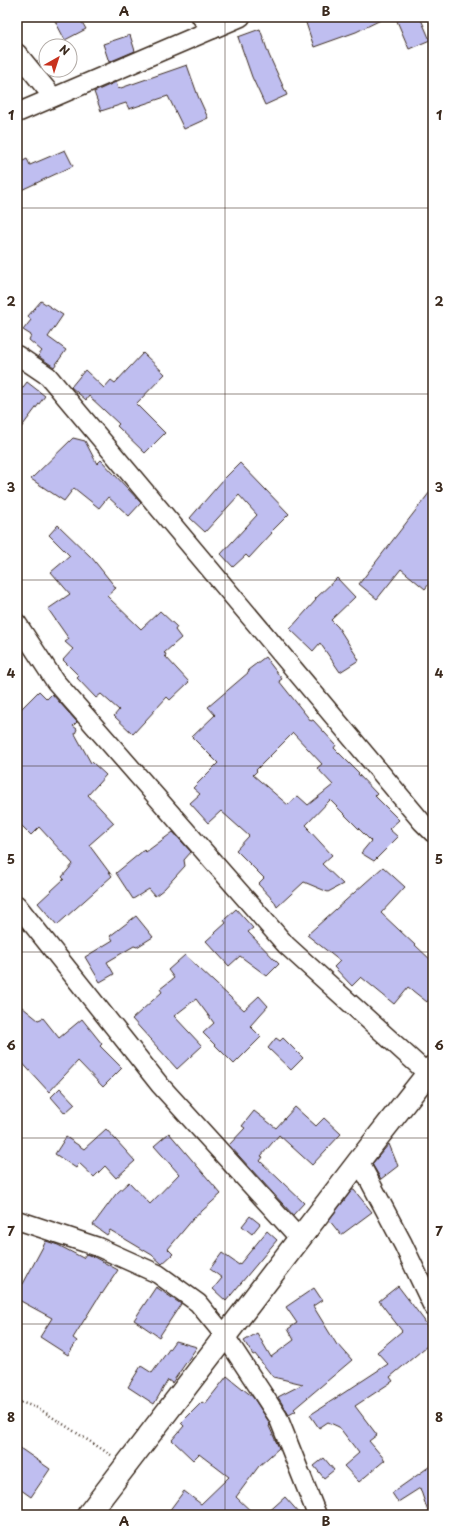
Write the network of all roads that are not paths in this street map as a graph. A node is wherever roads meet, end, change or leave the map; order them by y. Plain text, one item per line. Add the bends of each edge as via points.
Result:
1 (241, 17) edge
2 (207, 23) edge
3 (17, 53) edge
4 (53, 97) junction
5 (17, 113) edge
6 (17, 355) edge
7 (17, 623) edge
8 (433, 833) edge
9 (17, 905) edge
10 (430, 1070) edge
11 (359, 1161) junction
12 (17, 1220) edge
13 (300, 1239) junction
14 (433, 1307) edge
15 (225, 1336) junction
16 (88, 1515) edge
17 (317, 1515) edge

1 - 2 street
2 - 4 street
3 - 4 street
4 - 5 street
6 - 8 street via 48,376
7 - 10 street via 55,681 286,945
9 - 13 street via 160,1086
10 - 11 street
11 - 13 street
11 - 14 street
12 - 15 street via 98,1247 158,1274 198,1303
13 - 15 street
15 - 16 street
15 - 17 street via 278,1417

